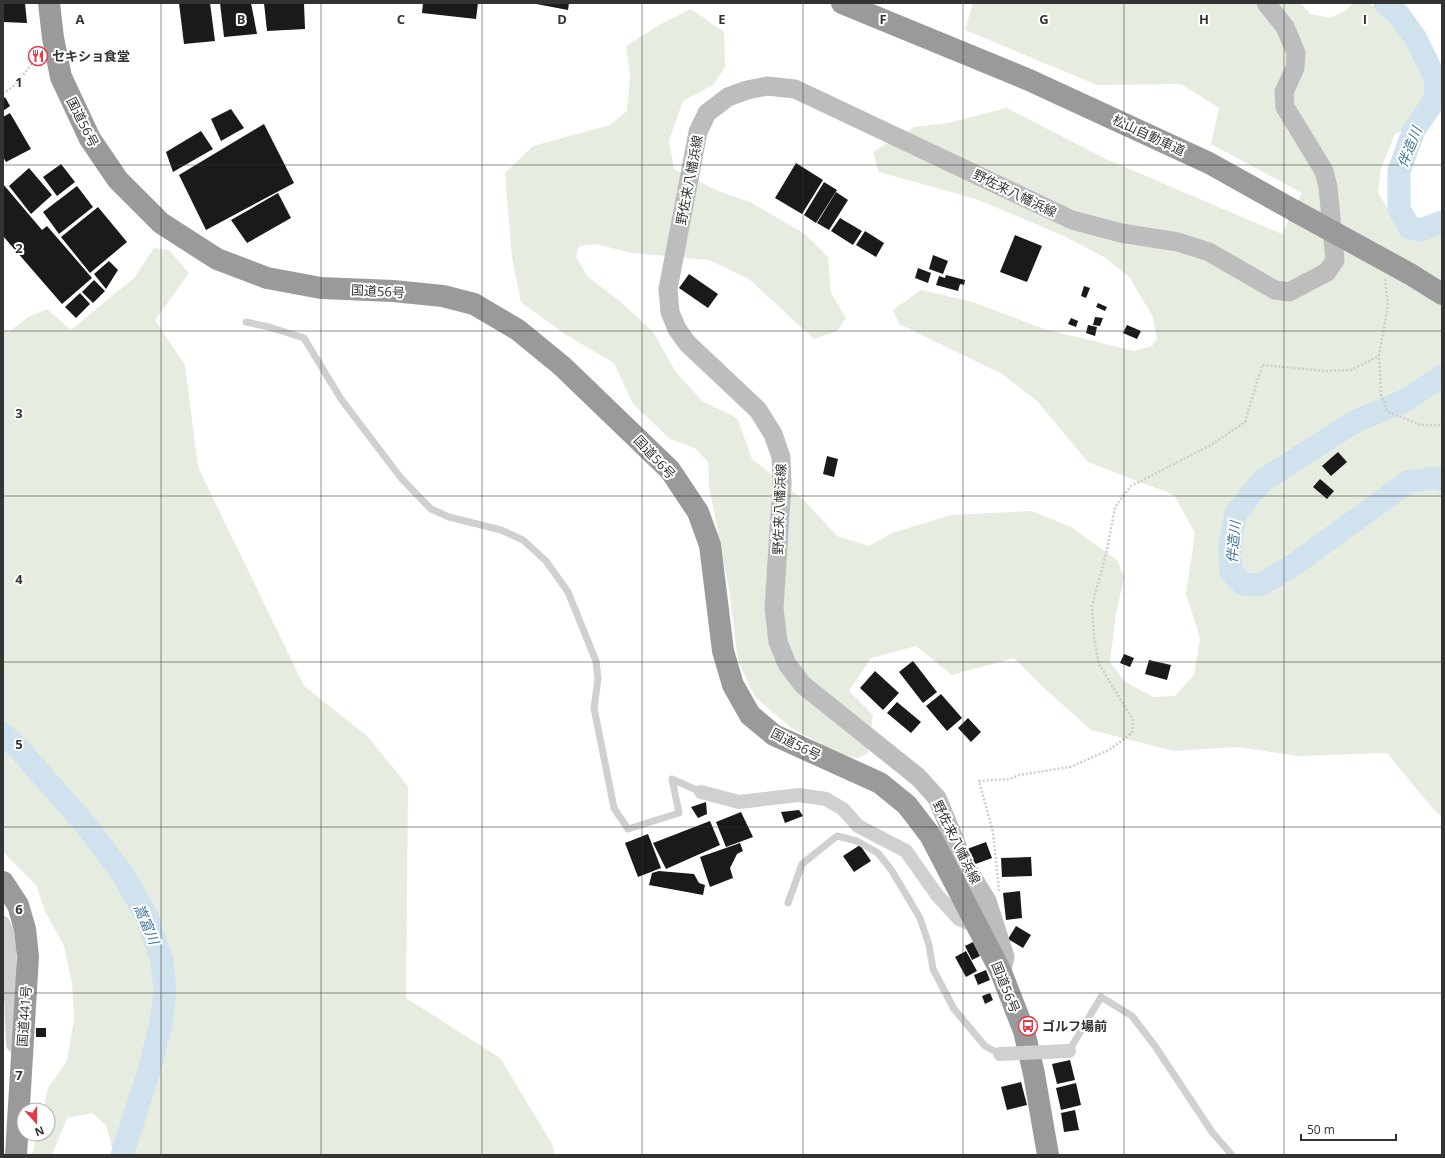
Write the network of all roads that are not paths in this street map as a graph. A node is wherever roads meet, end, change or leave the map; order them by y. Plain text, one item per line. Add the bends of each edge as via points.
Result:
1 (49, 3) edge
2 (842, 3) edge
3 (1266, 3) edge
4 (1442, 294) edge
5 (246, 322) dead end
6 (701, 792) joint
7 (3, 882) edge
8 (788, 903) dead end
9 (3, 923) edge
10 (978, 927) junction
11 (1001, 972) junction
12 (22, 1051) junction
13 (1069, 1051) joint
14 (1000, 1054) joint
15 (16, 1155) edge
16 (1048, 1155) edge
17 (1232, 1155) edge

1 - 10 highway, 国道56号 via 61,77 90,139 118,180 160,223 217,259 267,278 321,288 443,296 474,304 518,330 573,377 670,470 698,512 710,545 723,651 733,685 750,715 774,735 880,783 907,805 930,835
2 - 4 highway, 松山自動車道, bridge via 1044,86 1209,163
3 - 11 main road, 野佐来八幡浜線 via 1285,26 1296,53 1295,68 1284,92 1285,107 1324,171 1335,245 1335,260 1327,272 1289,292 1275,290 1203,250 1178,242 1121,233 1072,220 795,89 767,86 728,97 707,113 698,132 668,289 670,312 677,329 687,343 758,410 773,434 781,457 782,484 774,608 778,642 787,664 803,685 918,777 937,798 965,865 988,902 1005,957
5 - 6 lane via 304,338 341,399 401,478 431,509 449,517 501,530 523,540 546,561 568,592 596,661 598,679 594,708 614,808 628,829 680,813 672,779
6 - 10 street via 739,802 799,795 826,799 843,809 858,826 906,851 937,895 959,919
7 - 12 highway, 国道441号 via 18,904 25,928 28,957
8 - 14 lane via 802,864 837,836 857,841 878,853 920,918 929,945 933,969 954,1009 985,1046
9 - 12 street via 7,931 9,948 13,1045
10 - 11 highway, 国道56号
11 - 16 highway, 国道56号 via 1024,1031
12 - 15 highway, 国道441号
13 - 14 street, bridge
13 - 17 lane via 1101,997 1132,1016 1212,1132

